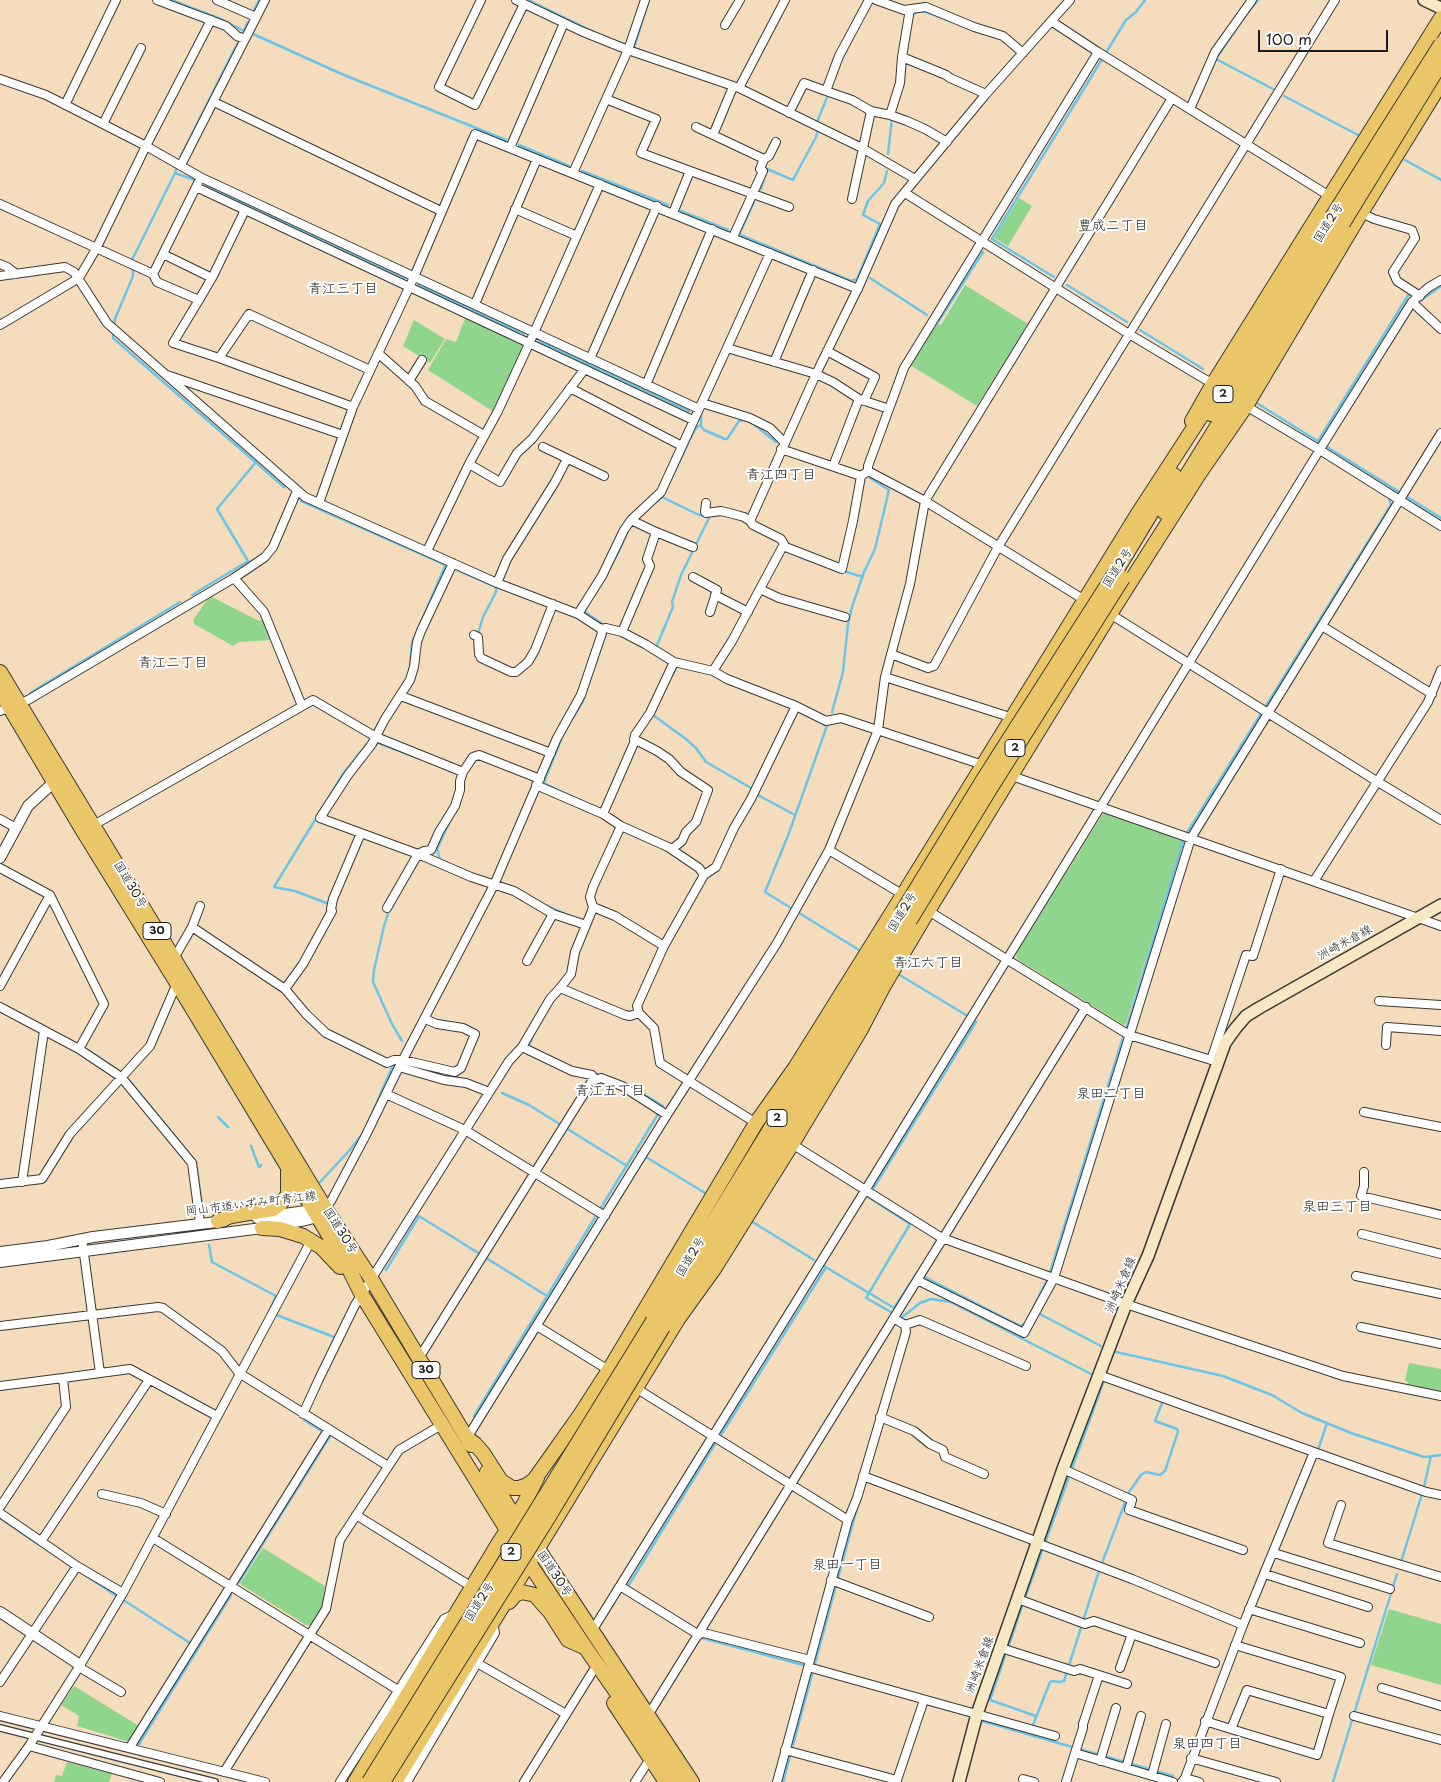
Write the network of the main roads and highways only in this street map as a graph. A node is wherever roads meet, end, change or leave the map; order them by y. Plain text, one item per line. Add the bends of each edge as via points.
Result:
1 (1424, 0) edge
2 (1441, 8) edge
3 (1441, 18) edge
4 (1441, 44) edge
5 (1441, 63) edge
6 (1441, 83) edge
7 (1337, 220) junction
8 (1307, 278) junction
9 (1216, 406) junction
10 (1199, 474) junction
11 (1139, 512) junction
12 (1119, 575) junction
13 (0, 672) edge
14 (0, 690) edge
15 (10, 708) edge
16 (88, 828) junction
17 (1441, 905) edge
18 (906, 917) junction
19 (180, 979) junction
20 (883, 987) junction
21 (795, 1068) junction
22 (811, 1084) junction
23 (288, 1168) junction
24 (318, 1211) junction
25 (218, 1221) road end
26 (262, 1228) road end
27 (699, 1244) junction
28 (360, 1291) junction
29 (658, 1324) junction
30 (467, 1438) junction
31 (544, 1466) junction
32 (511, 1524) junction
33 (538, 1549) junction
34 (530, 1563) junction
35 (493, 1622) junction
36 (592, 1631) junction
37 (585, 1647) junction
38 (674, 1775) edge
39 (355, 1782) edge
40 (369, 1782) edge
41 (383, 1782) edge
42 (395, 1782) edge
43 (692, 1782) edge
44 (703, 1782) edge
45 (959, 1782) edge

1 - 2 main road
3 - 11 highway via 1213,384
4 - 7 highway, 国道2号 / 2, bridge
5 - 7 highway, 国道2号 / 2, bridge
6 - 10 highway, 2 via 1246,406
7 - 8 highway, 国道2号 / 2
7 - 9 highway, 国道2号 / 2
8 - 10 highway via 1282,335
8 - 12 highway, 国道2号 / 2
9 - 11 highway via 1202,416
9 - 12 highway, 国道2号 / 2
10 - 20 highway
11 - 21 highway
12 - 18 highway, 国道2号 / 2, bridge via 995,780
13 - 15 highway, 国道30号 / 30
14 - 15 highway, 国道30号 / 30
15 - 16 highway, 国道30号 / 30
15 - 16 highway, 国道30号 / 30 via 54,782
16 - 19 highway, 国道30号 / 30
17 - 45 main road, 洲崎米倉線 via 1246,1016 1215,1061 1148,1256 1099,1375 1068,1471 1000,1648 977,1714
18 - 22 highway, 国道2号 / 2 via 863,1002
18 - 27 highway, 国道2号 / 2
19 - 23 highway, 国道30号 / 30
19 - 24 highway, 国道30号 / 30
20 - 22 highway via 827,1072
20 - 33 highway via 792,1144 714,1270 678,1319
21 - 27 highway via 725,1189
21 - 31 highway via 756,1123 609,1370
22 - 29 highway, 国道2号 / 2
23 - 24 highway, 国道30号 / 30
23 - 25 highway via 288,1195 279,1205
24 - 28 highway, 国道30号 / 30
24 - 30 highway, 国道30号 / 30 via 372,1280
26 - 28 highway via 290,1231 311,1240 331,1257
27 - 29 highway, 国道2号 / 2
28 - 32 highway, 国道30号 / 30 via 443,1424
29 - 40 highway, 国道2号 / 2, bridge
29 - 41 highway, 国道2号 / 2, bridge via 548,1518
30 - 31 highway via 512,1488 527,1485
30 - 32 highway, 国道30号 / 30
31 - 32 highway
32 - 33 highway, 国道30号 / 30
32 - 34 highway, 国道30号 / 30
32 - 39 highway via 458,1612 401,1695
33 - 34 highway
33 - 36 highway, 国道30号 / 30
34 - 35 highway
34 - 37 highway, 国道30号 / 30
35 - 37 highway via 515,1595 529,1593 541,1600 568,1640
35 - 42 highway
36 - 38 highway, 国道30号 / 30
36 - 44 highway via 622,1666
37 - 38 highway, 国道30号 / 30
37 - 38 highway via 593,1671 650,1759
38 - 43 highway, 国道30号 / 30

